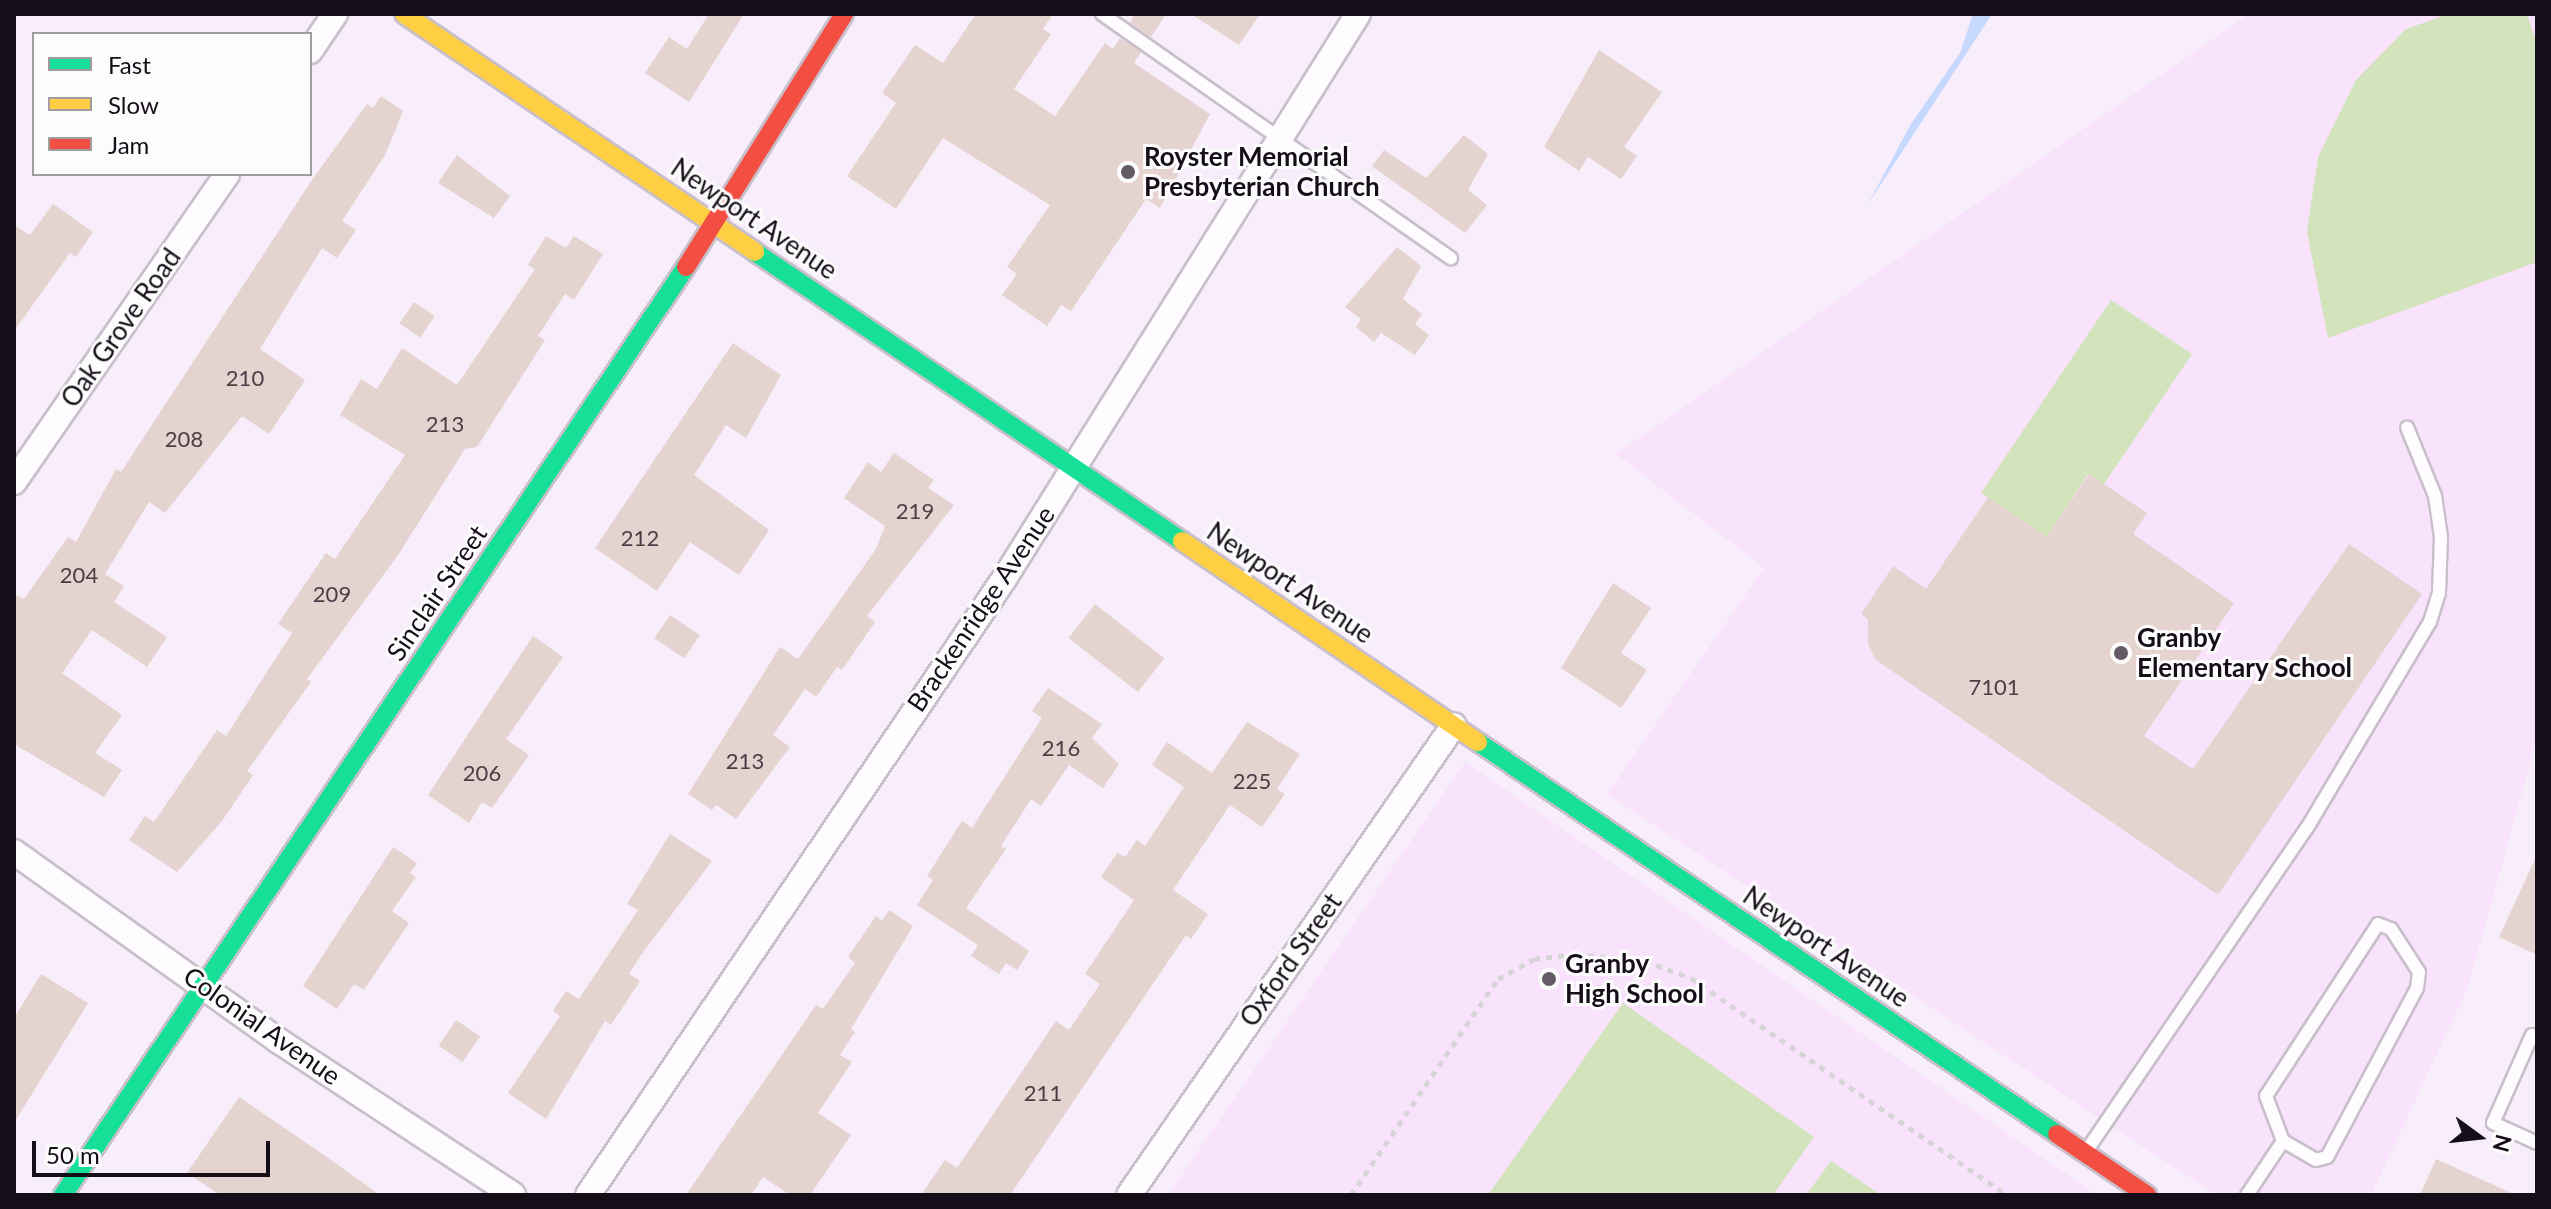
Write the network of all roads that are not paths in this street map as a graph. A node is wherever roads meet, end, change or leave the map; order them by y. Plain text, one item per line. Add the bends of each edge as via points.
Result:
1 (335, 14) edge
2 (404, 14) edge
3 (844, 14) edge
4 (1102, 14) edge
5 (1358, 14) edge
6 (312, 48) edge
7 (1278, 139) junction
8 (226, 176) edge
9 (715, 224) junction
10 (1451, 258) dead end
11 (2407, 427) dead end
12 (1075, 468) junction
13 (14, 482) edge
14 (1454, 725) junction
15 (14, 852) edge
16 (203, 986) junction
17 (2537, 1037) edge
18 (2283, 1141) junction
19 (2537, 1143) edge
20 (2084, 1154) junction
21 (63, 1195) edge
22 (513, 1195) edge
23 (588, 1195) edge
24 (1129, 1195) edge
25 (2147, 1195) edge
26 (2247, 1195) edge

1 - 6 street
2 - 9 street, Newport Avenue
3 - 9 street, Sinclair Street
4 - 7 lane
5 - 7 street, Brackenridge Avenue
7 - 10 lane
7 - 12 street, Brackenridge Avenue
8 - 13 street, Oak Grove Road
9 - 12 street, Newport Avenue
9 - 16 street, Sinclair Street
11 - 20 lane via 2435,496 2441,537 2439,593 2430,622 2307,828
12 - 14 street, Newport Avenue
12 - 23 street, Brackenridge Avenue
14 - 20 street, Newport Avenue
14 - 24 street, Oxford Street
15 - 16 street, Colonial Avenue
16 - 21 street, Sinclair Street
16 - 22 street, Colonial Avenue
17 - 19 lane via 2532,1035 2493,1123
18 - 18 lane via 2266,1096 2378,924 2391,929 2419,972 2405,1019 2327,1157 2316,1160
18 - 26 lane
20 - 25 street, Newport Avenue

